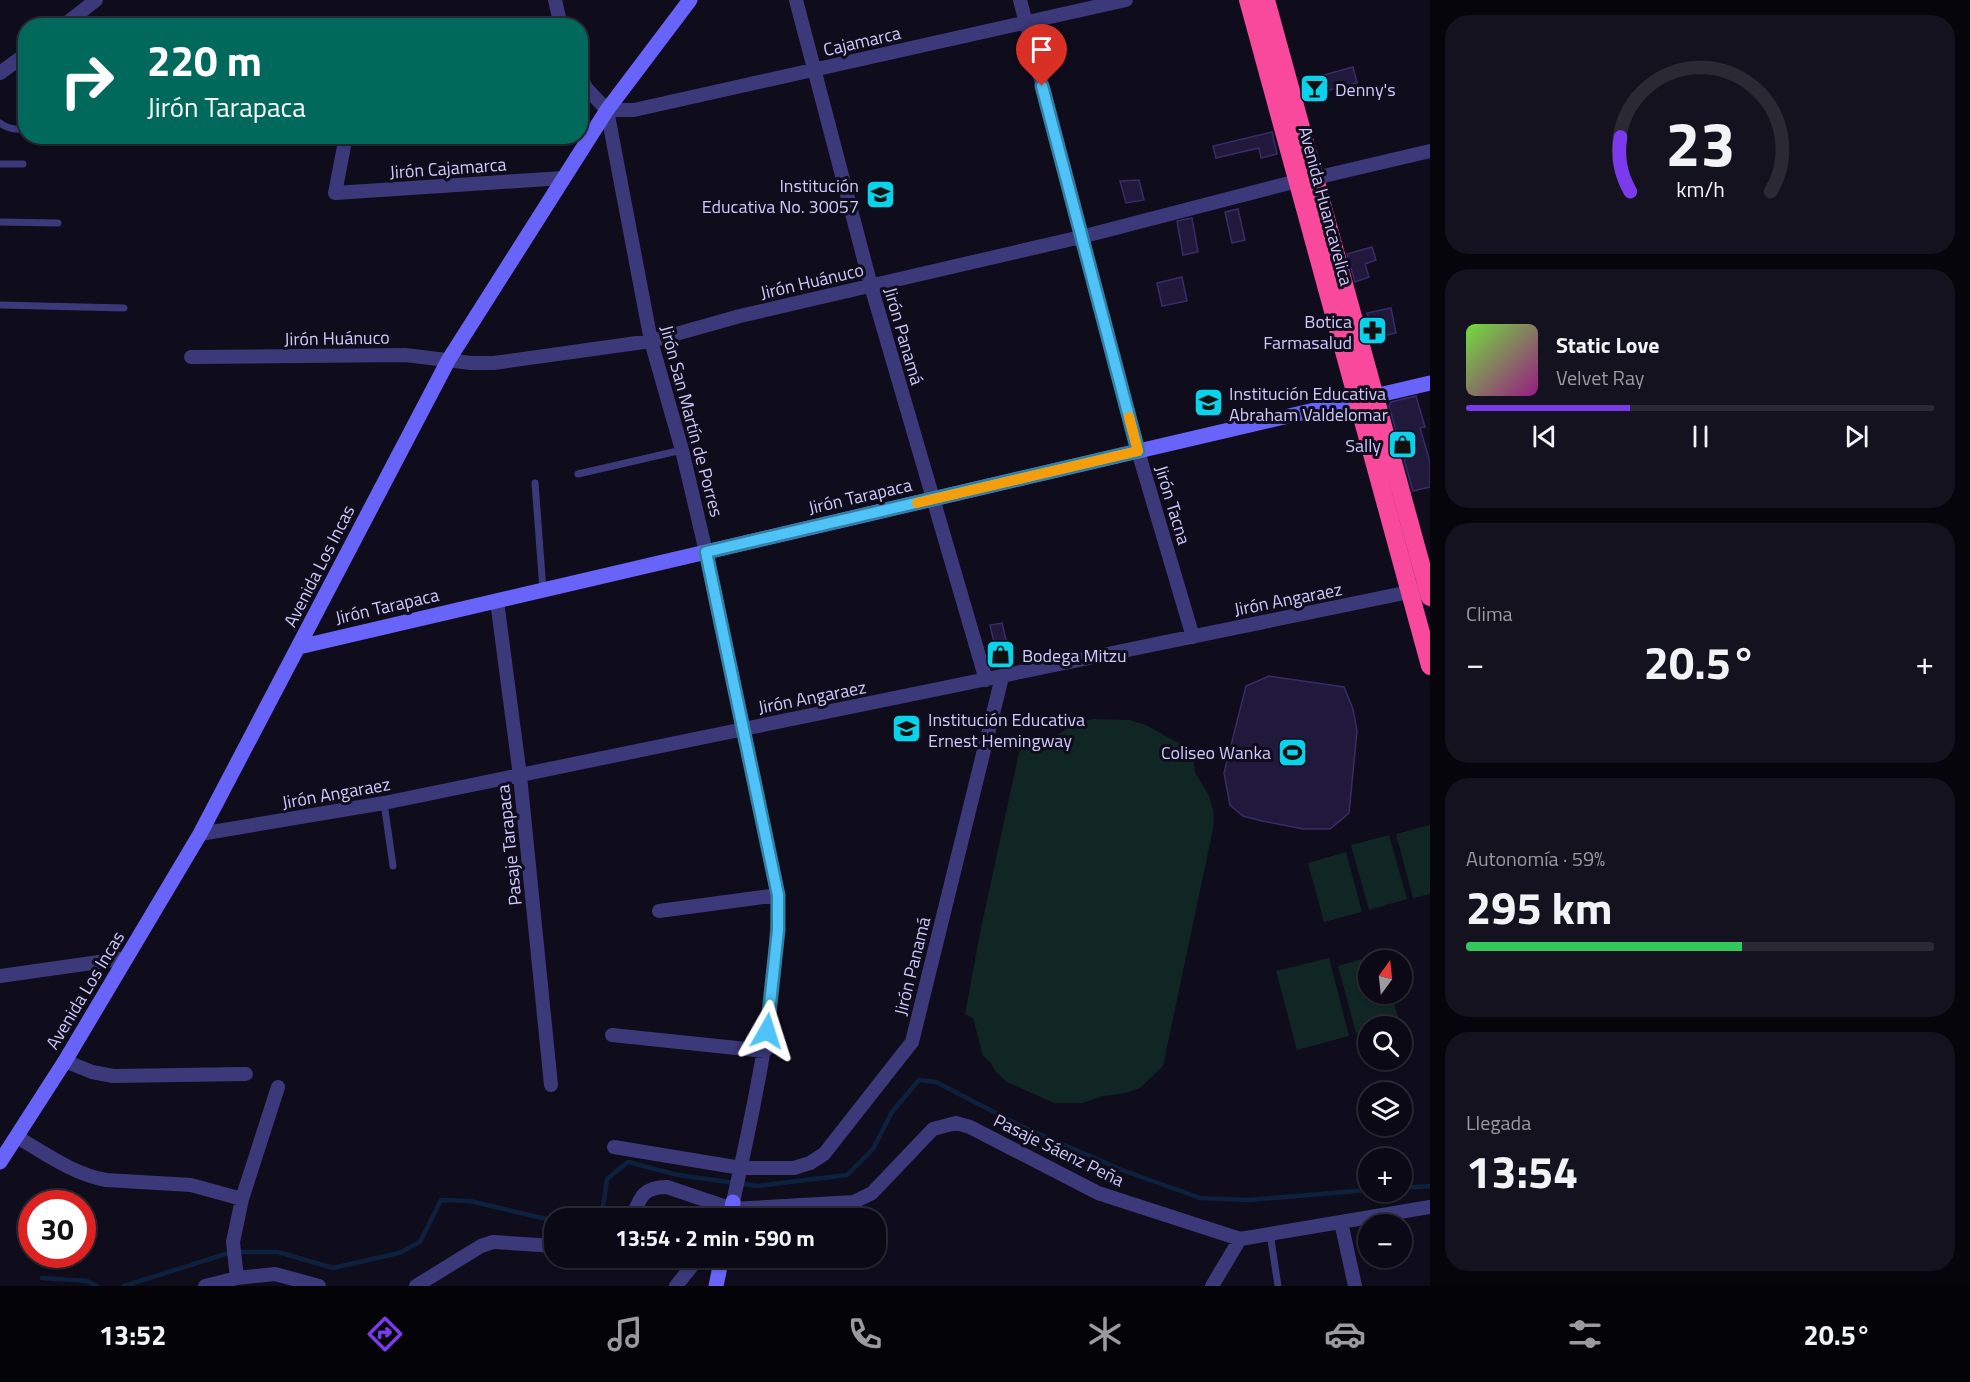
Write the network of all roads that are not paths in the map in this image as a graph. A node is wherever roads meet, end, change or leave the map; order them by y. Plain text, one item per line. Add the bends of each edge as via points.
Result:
1 (96, 0) edge
2 (555, 0) edge
3 (690, 0) edge
4 (796, 0) edge
5 (1020, 0) edge
6 (1126, 0) edge
7 (1248, 0) edge
8 (1266, 0) edge
9 (73, 18) edge
10 (559, 18) edge
11 (1025, 22) junction
12 (18, 60) edge
13 (814, 71) junction
14 (0, 73) edge
15 (588, 90) edge
16 (607, 110) junction
17 (0, 123) edge
18 (18, 130) edge
19 (588, 139) edge
20 (344, 144) edge
21 (585, 144) edge
22 (1430, 151) edge
23 (0, 164) edge
24 (23, 164) dead end
25 (563, 178) junction
26 (1306, 180) junction
27 (0, 222) edge
28 (58, 223) dead end
29 (1081, 237) junction
30 (871, 286) junction
31 (0, 305) edge
32 (124, 308) dead end
33 (651, 341) junction
34 (191, 357) dead end
35 (449, 359) junction
36 (1430, 383) edge
37 (1366, 398) junction
38 (682, 450) junction
39 (1138, 451) junction
40 (578, 474) dead end
41 (535, 483) dead end
42 (933, 499) junction
43 (706, 552) junction
44 (543, 590) junction
45 (1429, 591) edge
46 (1409, 592) junction
47 (497, 601) junction
48 (1193, 637) junction
49 (299, 647) junction
50 (1430, 666) edge
51 (1002, 677) junction
52 (986, 680) junction
53 (743, 729) junction
54 (520, 776) junction
55 (384, 803) junction
56 (200, 834) junction
57 (393, 866) dead end
58 (778, 895) junction
59 (659, 911) dead end
60 (127, 958) junction
61 (0, 976) edge
62 (612, 1035) dead end
63 (765, 1051) junction
64 (65, 1061) junction
65 (246, 1074) dead end
66 (551, 1085) dead end
67 (278, 1087) dead end
68 (17, 1137) junction
69 (614, 1147) dead end
70 (0, 1162) edge
71 (740, 1170) junction
72 (242, 1199) junction
73 (1430, 1207) edge
74 (636, 1208) edge
75 (727, 1208) edge
76 (732, 1208) edge
77 (762, 1208) edge
78 (1341, 1222) junction
79 (1270, 1233) junction
80 (1240, 1239) junction
81 (544, 1245) edge
82 (690, 1268) edge
83 (720, 1268) edge
84 (237, 1278) junction
85 (276, 1280) edge
86 (422, 1285) edge
87 (205, 1286) edge
88 (319, 1286) edge
89 (676, 1286) edge
90 (716, 1286) edge
91 (1212, 1286) edge
92 (1278, 1286) edge
93 (1355, 1286) edge

1 - 9 street
2 - 10 street
3 - 16 street, Avenida Los Incas
4 - 13 street, Jirón Panamá
5 - 11 street, Jirón Tacna
6 - 11 street, Cajamarca
7 - 26 highway, Avenida Huancavelica
8 - 26 highway, Avenida Huancavelica
11 - 13 street, Cajamarca
11 - 29 street, Jirón Tacna
12 - 14 street
13 - 16 street, Cajamarca via 634,110
13 - 30 street, Jirón Panamá
15 - 16 street
16 - 19 street, Avenida Los Incas
16 - 33 street, Jirón San Martín de Porres
17 - 18 lane
20 - 25 street, Jirón Cajamarca via 335,194
21 - 25 street, Avenida Los Incas
22 - 26 street, Jirón Huánuco
23 - 24 lane
25 - 35 street, Avenida Los Incas
26 - 29 street, Jirón Huánuco
26 - 37 highway, Avenida Huancavelica
27 - 28 lane
29 - 30 street, Jirón Huánuco
29 - 39 street, Jirón Tacna
30 - 33 street, Jirón Huánuco
30 - 42 street, Jirón Panamá
31 - 32 lane
33 - 35 street, Jirón Huánuco via 494,363
33 - 38 street, Jirón San Martín de Porres
34 - 35 street, Jirón Huánuco via 405,355
35 - 49 street, Avenida Los Incas
36 - 37 street, Jirón Tarapaca
37 - 39 street, Jirón Tarapaca
37 - 45 highway, Avenida Huancavelica
37 - 46 highway, Avenida Huancavelica
38 - 40 lane
38 - 43 street, Jirón San Martín de Porres
39 - 42 street, Jirón Tarapaca
39 - 48 street, Jirón Tacna
41 - 44 lane
42 - 43 street, Jirón Tarapaca
42 - 52 street, Jirón Panamá
43 - 44 street, Jirón Tarapaca
43 - 53 street, Jirón San Martín de Porres
44 - 47 street, Jirón Tarapaca
45 - 46 street, Jirón Angaraez
46 - 48 street, Jirón Angaraez
46 - 50 highway, Avenida Huancavelica
47 - 49 street, Jirón Tarapaca
47 - 54 street, Pasaje Tarapaca
48 - 51 street, Jirón Angaraez
49 - 56 street, Avenida Los Incas
51 - 52 street, Jirón Angaraez
51 - 71 street, Jirón Panamá via 912,1041 824,1154 794,1168
52 - 53 street, Jirón Angaraez
53 - 54 street, Jirón Angaraez
53 - 58 street, Jirón San Martín de Porres
54 - 55 street, Jirón Angaraez
54 - 66 street, Pasaje Tarapaca
55 - 56 street, Jirón Angaraez
55 - 57 lane
56 - 60 street, Avenida Los Incas
58 - 59 street
58 - 63 street, Jirón San Martín de Porres
60 - 61 street
60 - 64 street, Avenida Los Incas
62 - 63 street
63 - 71 street, Jirón San Martín de Porres
64 - 65 street via 113,1076
64 - 68 street, Avenida Los Incas
67 - 72 street
68 - 70 street, Avenida Los Incas
68 - 72 street via 93,1178 191,1185
69 - 71 street, Jirón Panamá
71 - 76 street, Jirón San Martín de Porres
72 - 84 street via 233,1242
73 - 78 street, Pasaje Sáenz Peña
74 - 75 street via 640,1197 651,1189 667,1186
77 - 80 street, Pasaje Sáenz Peña via 854,1202 872,1193 933,1129 956,1123 1098,1192
78 - 79 street, Pasaje Sáenz Peña
78 - 93 street
79 - 80 street, Pasaje Sáenz Peña
79 - 92 lane
80 - 91 street
81 - 86 street via 494,1242 481,1246
82 - 89 street
83 - 90 street
84 - 85 street
84 - 87 street
85 - 88 street

